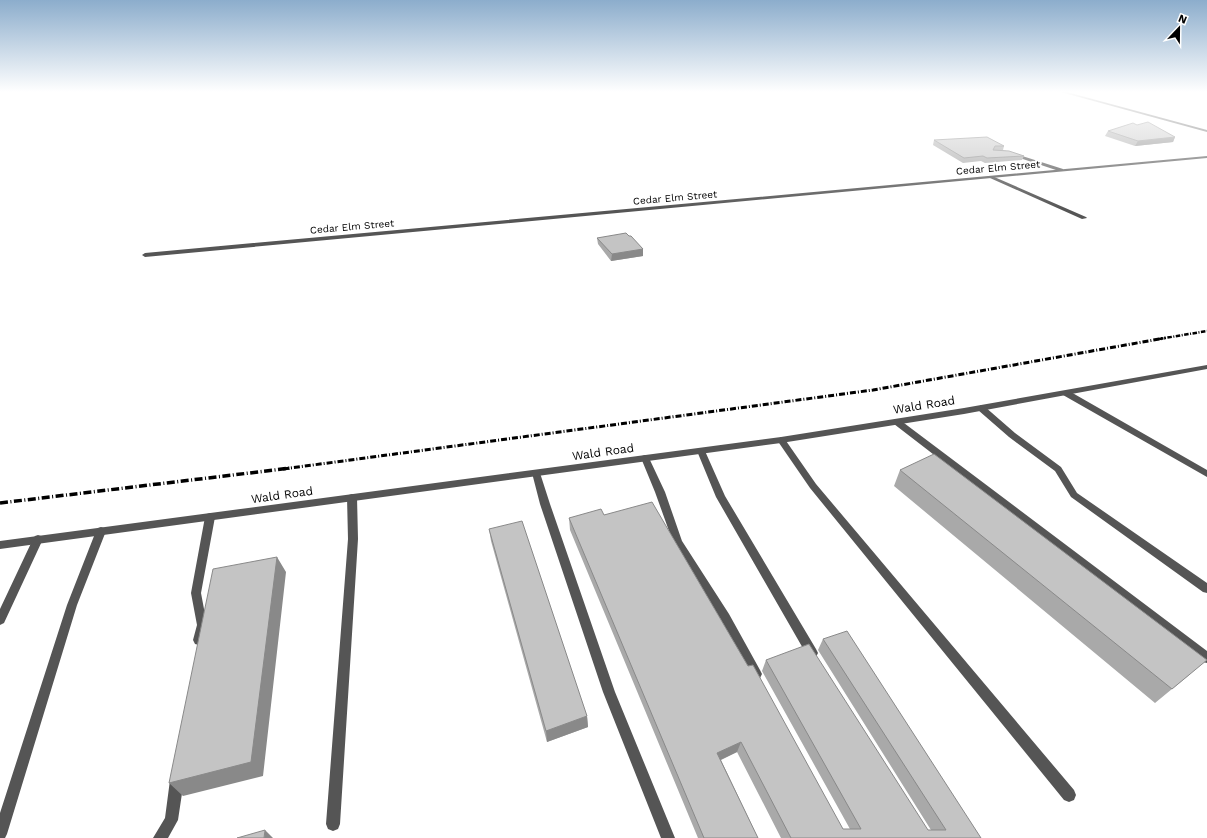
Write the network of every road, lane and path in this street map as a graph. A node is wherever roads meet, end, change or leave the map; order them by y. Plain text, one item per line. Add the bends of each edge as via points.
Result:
1 (1007, 153) edge
2 (1207, 157) edge
3 (1061, 170) junction
4 (992, 177) junction
5 (1084, 218) dead end
6 (145, 255) dead end
7 (1207, 366) edge
8 (1066, 392) junction
9 (981, 408) junction
10 (897, 422) junction
11 (781, 440) junction
12 (701, 451) junction
13 (645, 458) junction
14 (536, 473) junction
15 (1207, 474) edge
16 (352, 497) junction
17 (210, 516) junction
18 (101, 531) junction
19 (38, 539) junction
20 (0, 544) edge
21 (1207, 589) edge
22 (0, 620) edge
23 (198, 649) edge
24 (1207, 658) edge
25 (816, 660) edge
26 (763, 686) edge
27 (179, 765) edge
28 (1069, 795) dead end
29 (333, 824) dead end
30 (0, 834) edge
31 (160, 838) edge
32 (668, 838) edge

1 - 3 street
2 - 3 street, Cedar Elm Street
3 - 4 street, Cedar Elm Street
4 - 5 street
4 - 6 street, Cedar Elm Street
7 - 8 street, Wald Road
8 - 9 street, Wald Road
8 - 15 street
9 - 10 street, Wald Road
9 - 21 street via 1058,469 1074,495
10 - 11 street, Wald Road
10 - 24 street
11 - 12 street, Wald Road
11 - 28 street via 813,486
12 - 13 street, Wald Road
12 - 25 street via 722,497
13 - 14 street, Wald Road
13 - 26 street via 678,542
14 - 16 street, Wald Road
14 - 32 street via 609,692
16 - 17 street, Wald Road
16 - 29 street via 352,539
17 - 18 street, Wald Road
17 - 23 street via 196,593 202,625
18 - 19 street, Wald Road
18 - 30 street via 72,605
19 - 20 street, Wald Road
19 - 22 street
27 - 31 street via 171,820

